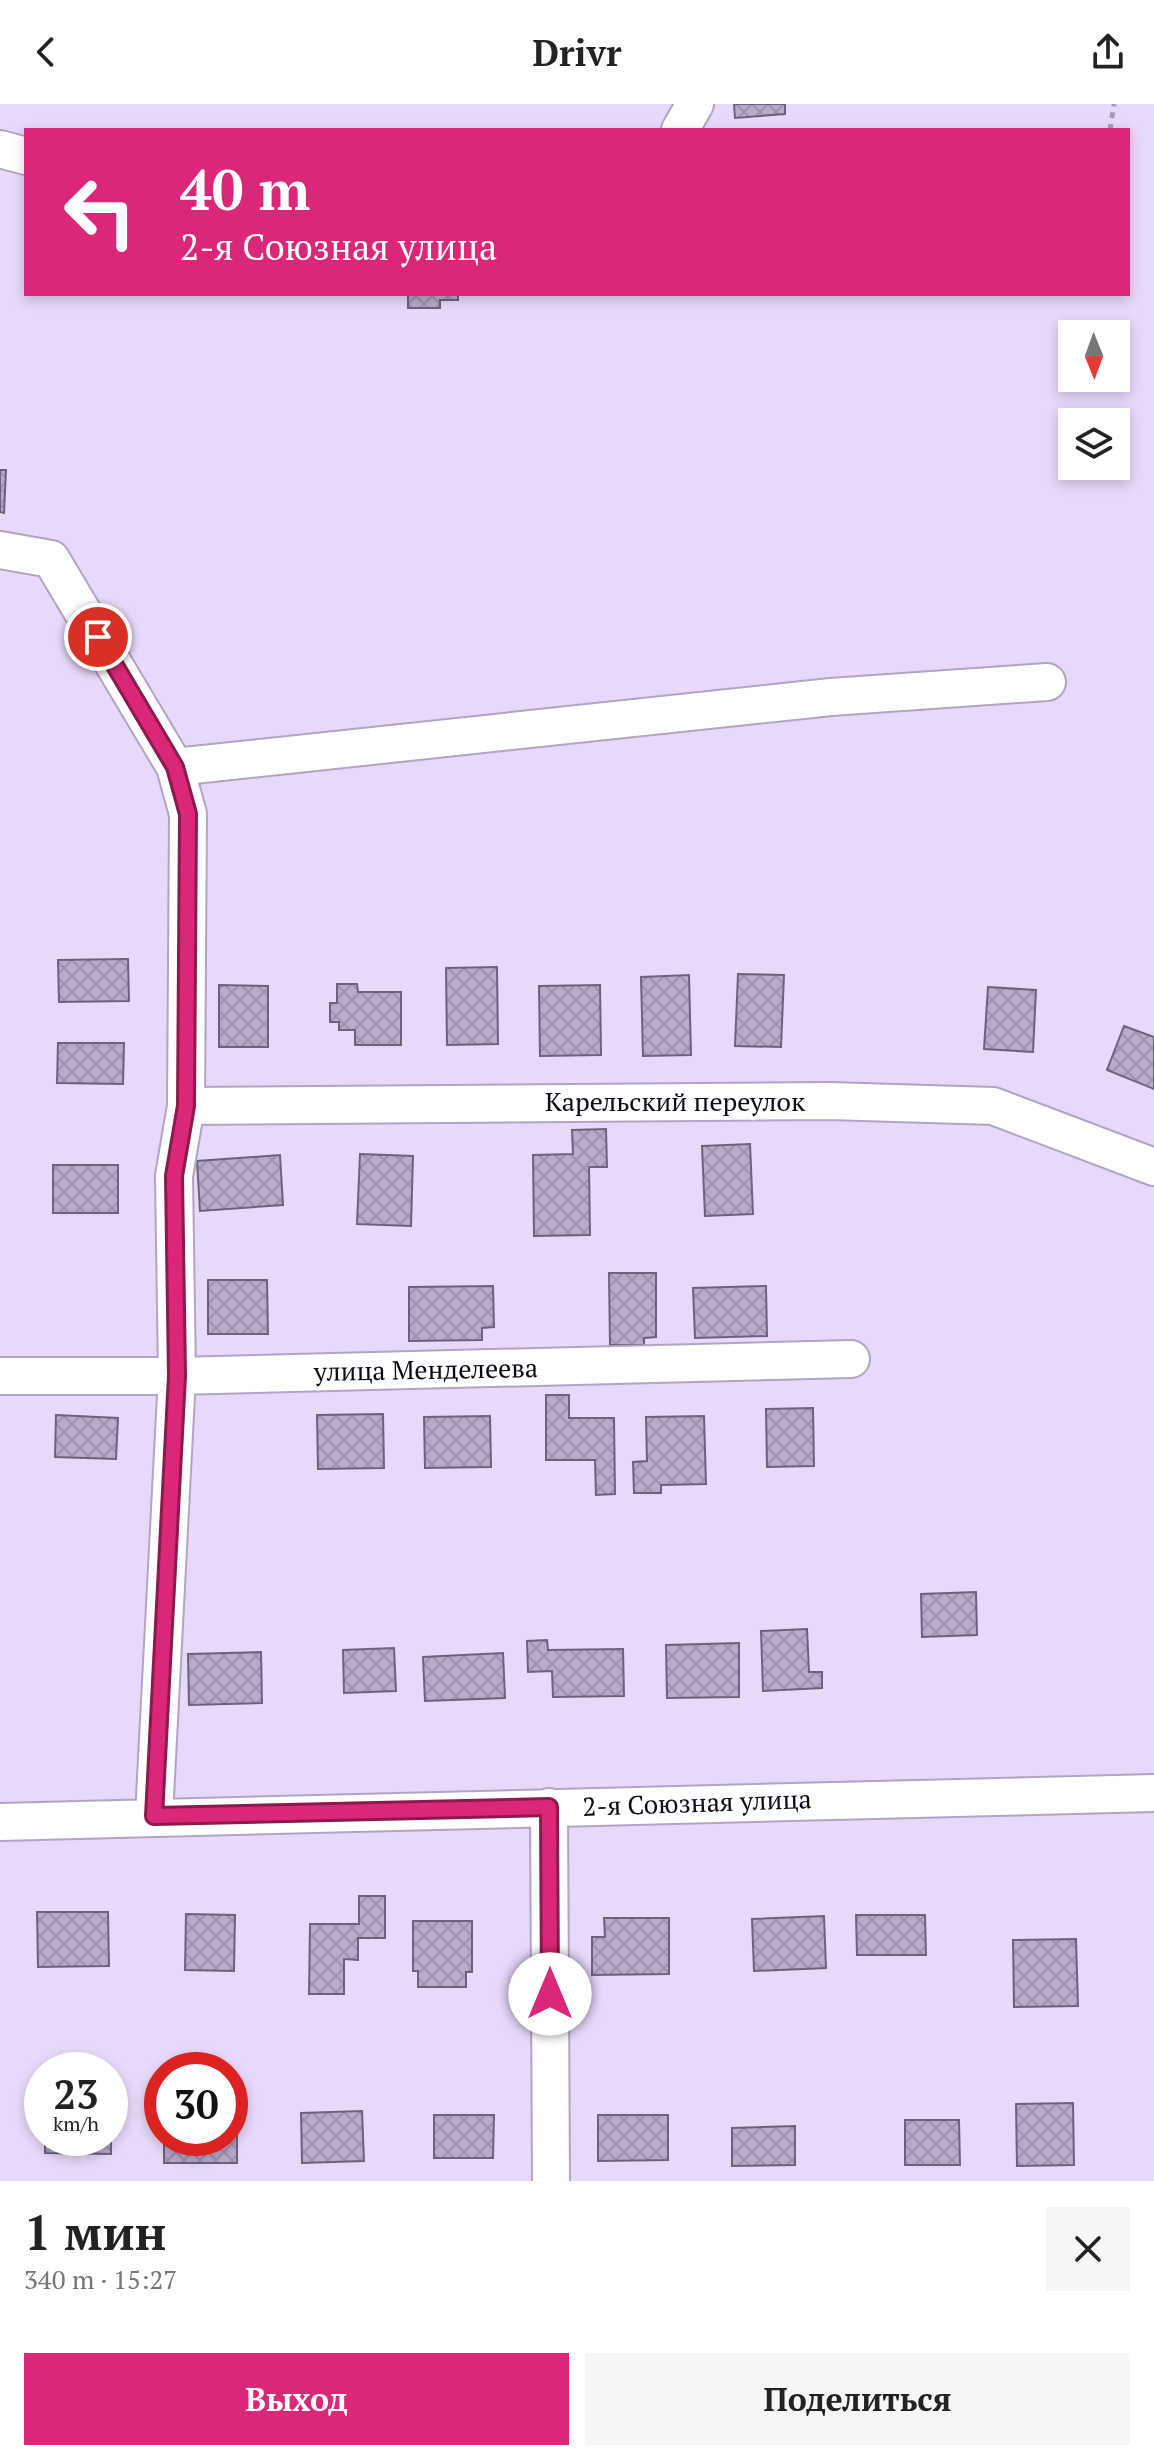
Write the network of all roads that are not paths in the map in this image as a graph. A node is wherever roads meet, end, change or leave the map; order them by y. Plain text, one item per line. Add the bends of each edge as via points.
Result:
1 (695, 104) edge
2 (681, 128) edge
3 (0, 149) edge
4 (24, 155) edge
5 (0, 550) edge
6 (1047, 682) dead end
7 (175, 767) junction
8 (186, 1106) junction
9 (1154, 1167) edge
10 (851, 1359) dead end
11 (0, 1376) edge
12 (177, 1376) junction
13 (1154, 1793) edge
14 (549, 1807) junction
15 (154, 1816) junction
16 (0, 1822) edge
17 (551, 2181) edge

1 - 2 street
3 - 4 street
5 - 7 street via 51,559
6 - 7 street via 831,697
7 - 8 street via 188,814
8 - 9 street, Карельский переулок via 830,1101 993,1106
8 - 12 street via 174,1176
10 - 12 street, улица Менделеева
11 - 12 street, улица Менделеева
12 - 15 street
13 - 14 street, 2-я Союзная улица
14 - 15 street, 2-я Союзная улица
14 - 17 street
15 - 16 street, 2-я Союзная улица

